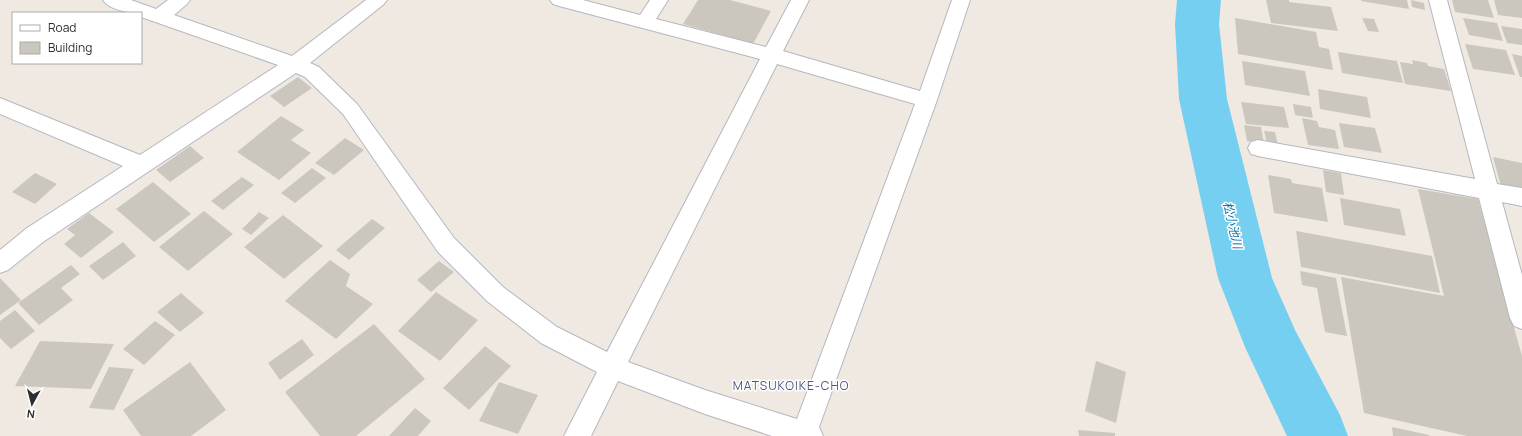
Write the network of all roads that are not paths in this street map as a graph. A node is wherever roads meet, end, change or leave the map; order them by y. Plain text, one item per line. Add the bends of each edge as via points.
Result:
1 (112, 0) edge
2 (181, 0) edge
3 (378, 0) edge
4 (559, 0) edge
5 (659, 0) edge
6 (800, 0) edge
7 (961, 0) edge
8 (1438, 0) edge
9 (159, 16) junction
10 (644, 23) junction
11 (771, 55) junction
12 (295, 64) junction
13 (927, 100) junction
14 (0, 106) edge
15 (1258, 148) dead end
16 (141, 165) junction
17 (1489, 191) junction
18 (1522, 197) edge
19 (0, 263) edge
20 (1522, 318) edge
21 (613, 368) junction
22 (806, 435) edge
23 (577, 436) edge

1 - 9 street
2 - 9 street
3 - 12 street
4 - 10 street
5 - 10 street
6 - 11 street
7 - 13 street
8 - 17 street
9 - 12 street
10 - 11 street
11 - 13 street
11 - 21 street
12 - 16 street
12 - 21 street via 312,72 350,109 446,245 495,294 549,335
13 - 22 street
14 - 16 street
15 - 17 street
16 - 19 street via 35,235
17 - 18 street
17 - 20 street
21 - 22 street
21 - 23 street

